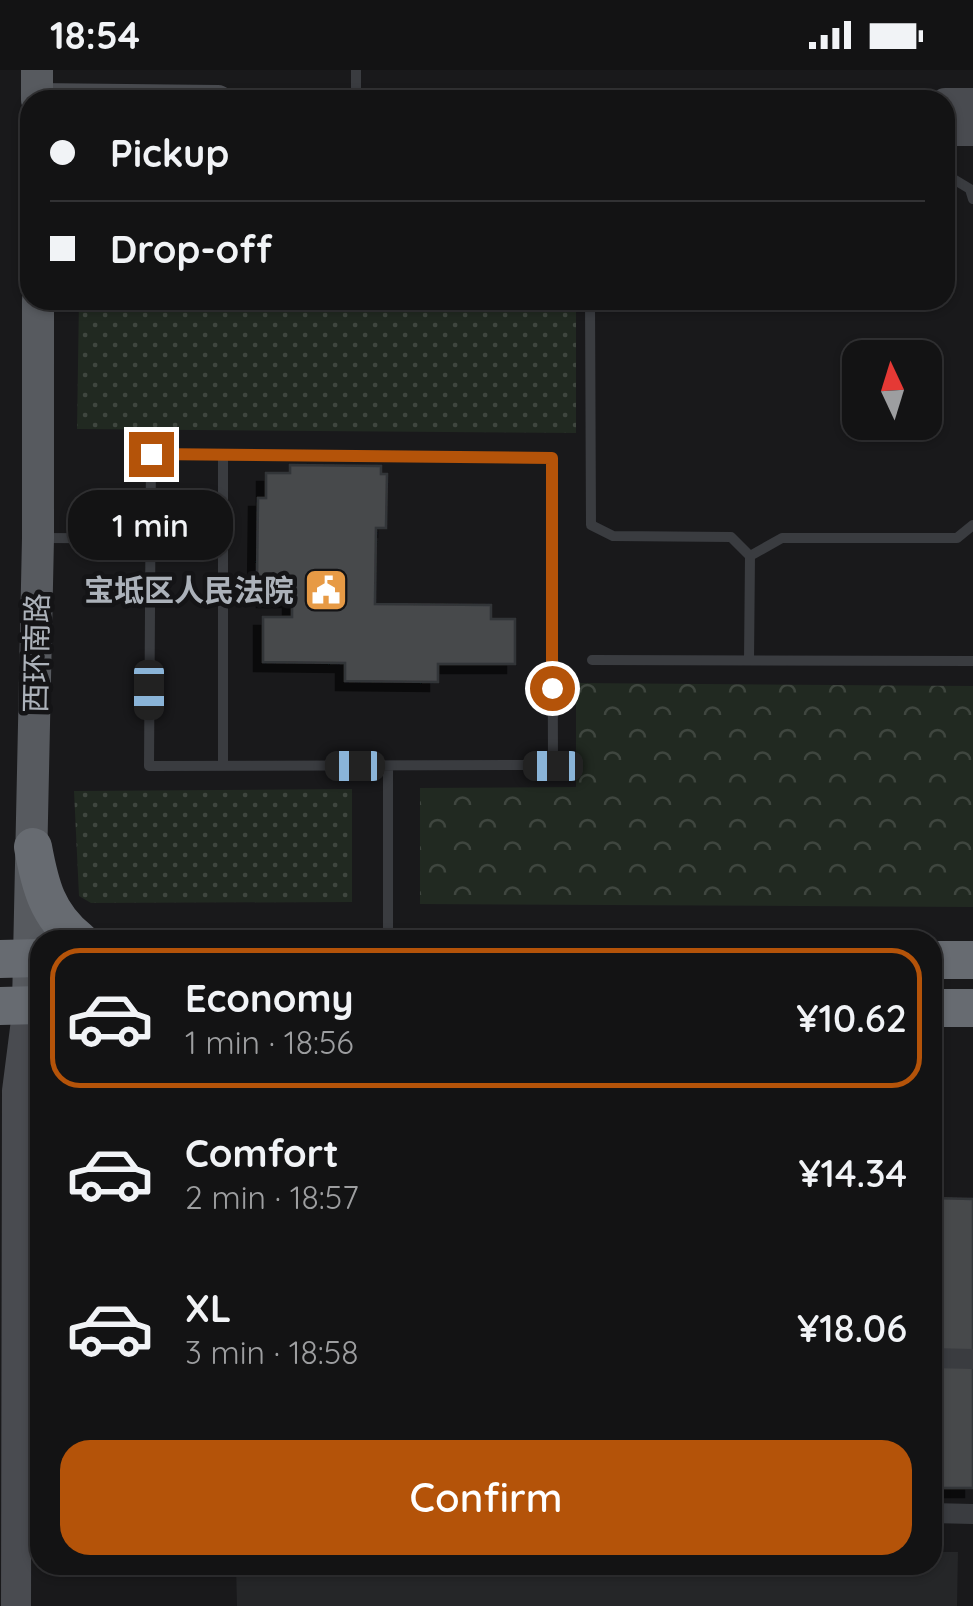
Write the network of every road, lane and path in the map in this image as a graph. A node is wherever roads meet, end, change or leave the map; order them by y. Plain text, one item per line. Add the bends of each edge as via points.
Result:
1 (955, 180) edge
2 (973, 198) edge
3 (38, 310) edge
4 (590, 310) edge
5 (224, 455) junction
6 (973, 525) edge
7 (38, 538) junction
8 (150, 538) junction
9 (223, 539) junction
10 (750, 556) junction
11 (592, 660) dead end
12 (749, 660) junction
13 (973, 661) edge
14 (222, 766) junction
15 (388, 766) junction
16 (33, 847) junction
17 (66, 930) edge
18 (388, 930) edge
19 (942, 960) edge
20 (973, 960) edge
21 (21, 976) edge
22 (942, 1008) edge
23 (973, 1008) edge
24 (942, 1358) edge
25 (973, 1358) edge
26 (28, 1508) edge
27 (942, 1513) edge
28 (973, 1514) edge
29 (16, 1606) edge

1 - 2 lane
3 - 7 main road, 西环南路
4 - 10 lane via 590,525 613,536 732,537
5 - 8 lane via 151,454
5 - 9 lane
5 - 15 lane via 552,458 553,766
6 - 10 lane via 957,538 782,538
7 - 8 lane
7 - 16 main road, 西环南路
8 - 9 lane
8 - 14 lane via 148,766
9 - 14 lane
10 - 12 lane
11 - 12 lane
12 - 13 lane
14 - 15 lane
15 - 18 lane
16 - 17 highway via 43,894
16 - 21 main road, 西环南路
19 - 20 highway
21 - 26 main road via 16,1091
22 - 23 highway
24 - 25 street
26 - 29 main road
27 - 28 street

